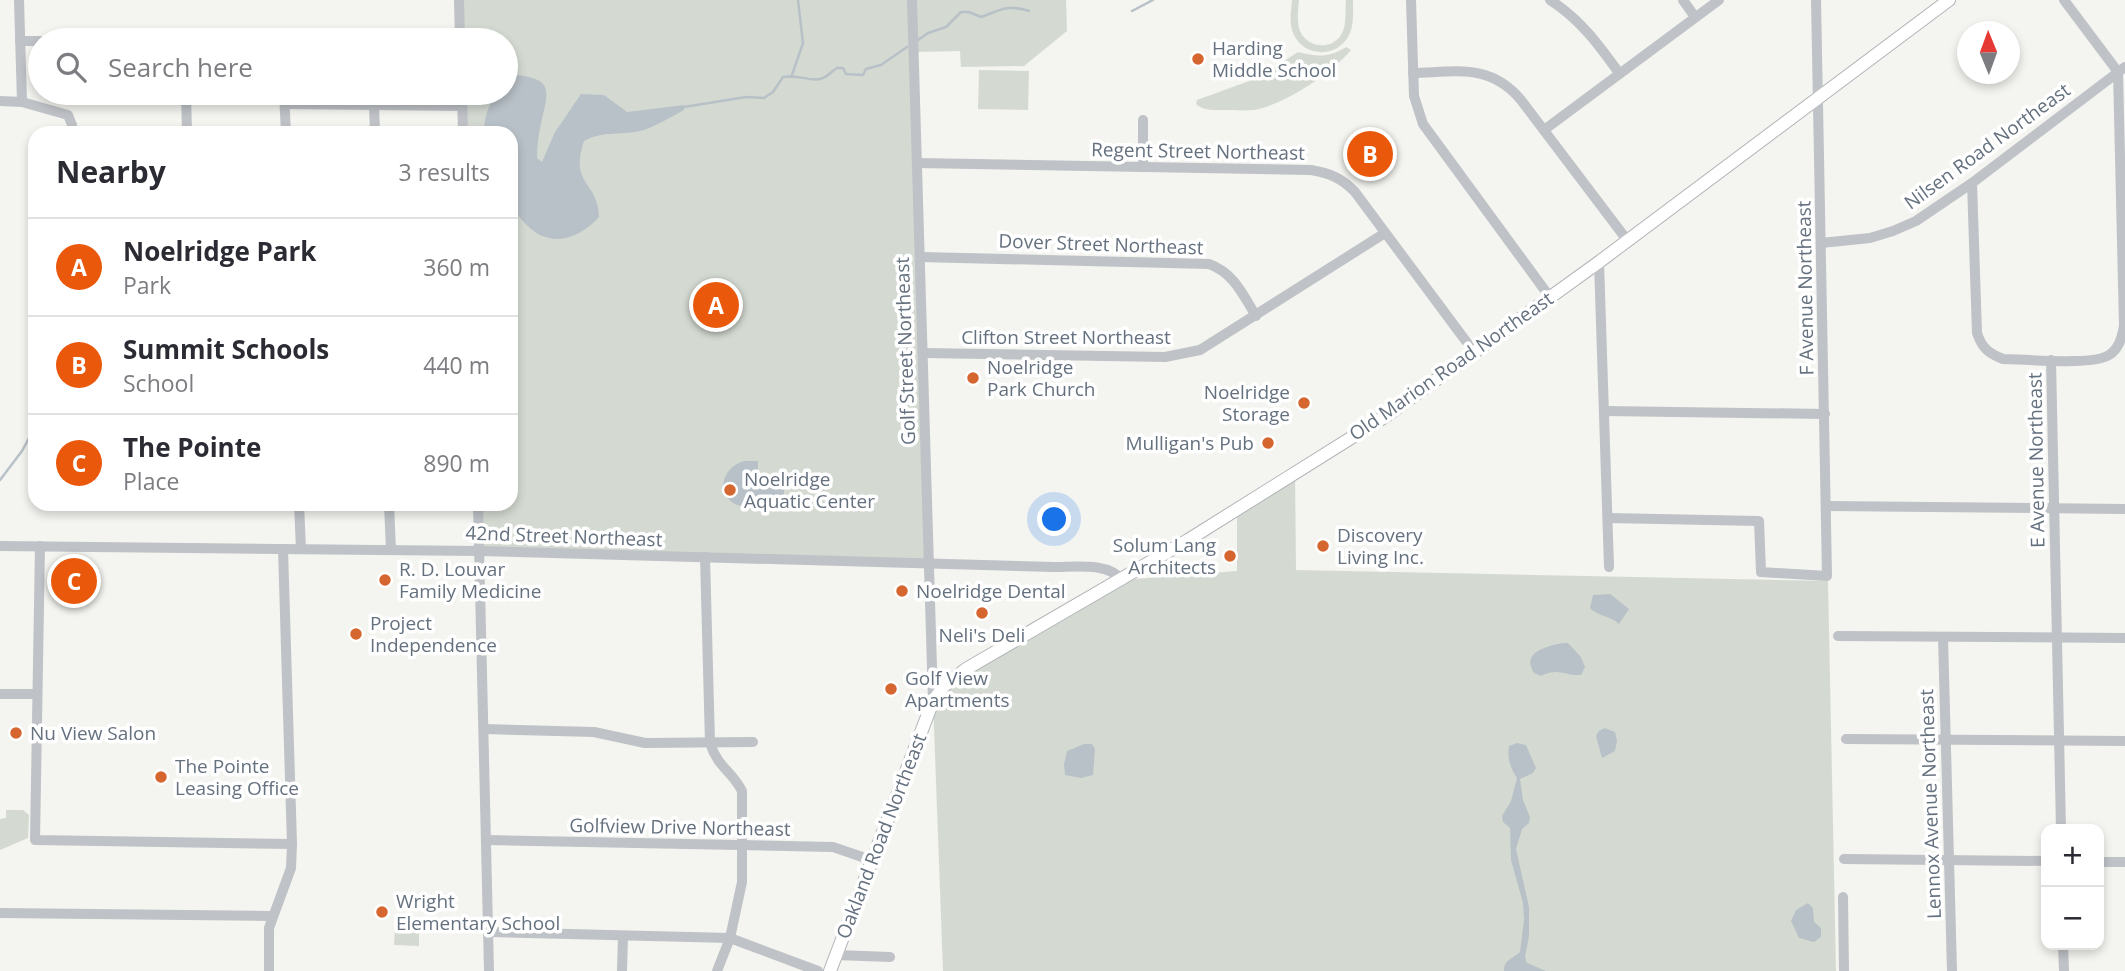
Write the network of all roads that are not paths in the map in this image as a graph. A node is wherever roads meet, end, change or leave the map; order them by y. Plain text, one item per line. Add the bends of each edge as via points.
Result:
1 (19, 0) edge
2 (459, 0) edge
3 (912, 0) edge
4 (1411, 0) edge
5 (1550, 0) edge
6 (1683, 0) edge
7 (1719, 0) edge
8 (1816, 0) edge
9 (1949, 0) edge
10 (2064, 0) edge
11 (1695, 17) junction
12 (460, 28) edge
13 (20, 41) junction
14 (28, 41) edge
15 (2121, 69) edge
16 (1413, 73) junction
17 (1619, 73) junction
18 (1818, 98) junction
19 (0, 101) edge
20 (22, 102) junction
21 (28, 104) edge
22 (34, 105) edge
23 (186, 105) edge
24 (285, 105) edge
25 (374, 105) joint
26 (462, 106) joint
27 (1143, 120) dead end
28 (72, 126) edge
29 (187, 126) edge
30 (286, 126) edge
31 (375, 126) edge
32 (463, 126) edge
33 (1545, 130) junction
34 (917, 163) junction
35 (1143, 167) junction
36 (1972, 183) junction
37 (2123, 227) edge
38 (1385, 233) junction
39 (1627, 240) junction
40 (1821, 243) junction
41 (920, 257) junction
42 (1599, 262) junction
43 (1549, 296) junction
44 (1256, 316) junction
45 (1475, 352) junction
46 (923, 353) junction
47 (2051, 360) junction
48 (1605, 411) junction
49 (1825, 414) junction
50 (1827, 506) junction
51 (2054, 508) junction
52 (2125, 509) edge
53 (299, 511) edge
54 (389, 511) edge
55 (478, 511) edge
56 (1608, 518) junction
57 (0, 546) edge
58 (40, 547) junction
59 (301, 549) junction
60 (283, 550) junction
61 (391, 550) junction
62 (480, 551) junction
63 (705, 557) junction
64 (928, 564) junction
65 (1609, 567) dead end
66 (1122, 580) junction
67 (1838, 636) dead end
68 (1942, 637) junction
69 (2057, 638) junction
70 (2125, 638) edge
71 (0, 694) edge
72 (37, 694) junction
73 (933, 701) junction
74 (484, 729) junction
75 (1846, 739) dead end
76 (1946, 740) junction
77 (2059, 741) junction
78 (2125, 741) edge
79 (753, 742) dead end
80 (710, 743) junction
81 (2061, 824) edge
82 (486, 840) junction
83 (292, 844) junction
84 (743, 845) junction
85 (1844, 859) dead end
86 (871, 860) junction
87 (1950, 860) junction
88 (2041, 861) edge
89 (2104, 862) edge
90 (2125, 862) edge
91 (1843, 897) dead end
92 (0, 913) edge
93 (272, 916) junction
94 (489, 932) junction
95 (623, 936) junction
96 (730, 938) junction
97 (2063, 950) edge
98 (836, 955) junction
99 (890, 957) dead end
100 (490, 970) edge
101 (270, 971) edge
102 (622, 971) edge
103 (717, 971) edge
104 (818, 971) edge
105 (830, 971) edge
106 (1844, 971) edge
107 (1952, 971) edge
108 (2064, 971) edge

1 - 13 street
2 - 12 street
3 - 34 street, Golf Street Northeast
4 - 16 street
5 - 17 street via 1595,39
6 - 11 street
7 - 11 street
8 - 18 street, F Avenue Northeast
9 - 18 main road, Old Marion Road Northeast
10 - 15 street
11 - 17 street
13 - 14 street
13 - 20 street
15 - 36 street, Nilsen Road Northeast
15 - 37 street, E Avenue Northeast
16 - 33 street via 1493,76 1512,89
16 - 43 street via 1417,112 1427,132
17 - 33 street
18 - 39 main road, Old Marion Road Northeast
18 - 40 street, F Avenue Northeast
19 - 20 street
20 - 21 street
22 - 28 street via 68,115
23 - 29 street
24 - 30 street
25 - 26 street
25 - 31 street
26 - 32 street
27 - 35 street
33 - 39 street
34 - 35 street, Regent Street Northeast
34 - 41 street, Golf Street Northeast
35 - 38 street, Regent Street Northeast via 1311,170 1332,175 1355,192
36 - 40 street, Nilsen Road Northeast via 1893,231
36 - 47 street via 1980,345 2003,359
37 - 47 street, E Avenue Northeast via 2122,337 2109,356
38 - 44 street, Clifton Street Northeast
38 - 45 street, Regent Street Northeast
39 - 42 main road, Old Marion Road Northeast
40 - 49 street, F Avenue Northeast
41 - 44 street, Dover Street Northeast via 1209,264 1231,276
41 - 46 street, Golf Street Northeast
42 - 43 main road, Old Marion Road Northeast
42 - 48 street
43 - 45 main road, Old Marion Road Northeast
44 - 46 street, Clifton Street Northeast via 1200,350 1181,355
45 - 66 main road, Old Marion Road Northeast via 1386,416
46 - 64 street, Golf Street Northeast
47 - 51 street, E Avenue Northeast
48 - 49 street
48 - 56 street
49 - 50 street, F Avenue Northeast
50 - 51 street
50 - 56 street, F Avenue Northeast via 1827,576 1761,572 1759,521
51 - 52 street
51 - 69 street, E Avenue Northeast
53 - 59 street
54 - 61 street
55 - 62 street
56 - 65 street
57 - 58 street, 42nd Street Northeast
58 - 60 street, 42nd Street Northeast
58 - 72 street
59 - 60 street, 42nd Street Northeast
59 - 61 street, 42nd Street Northeast
60 - 83 street
61 - 62 street, 42nd Street Northeast
62 - 63 street, 42nd Street Northeast
62 - 74 street
63 - 64 street, 42nd Street Northeast
63 - 80 street
64 - 66 street, 42nd Street Northeast via 1090,568 1116,573
64 - 73 street, Golf Street Northeast
66 - 73 main road, Old Marion Road Northeast via 966,670
67 - 68 street
68 - 69 street
68 - 76 street, Lennox Avenue Northeast
69 - 70 street
69 - 77 street, E Avenue Northeast
71 - 72 street
72 - 83 street via 35,840
73 - 86 main road, Oakland Road Northeast
74 - 80 street via 594,732 645,743
74 - 82 street
75 - 76 street
76 - 77 street
76 - 87 street, Lennox Avenue Northeast
77 - 78 street
77 - 81 street, E Avenue Northeast
79 - 80 street
80 - 84 street via 715,759 742,791
82 - 84 street, Golfview Drive Northeast
82 - 94 street
83 - 93 street via 291,867
84 - 86 street, Golfview Drive Northeast via 833,847
84 - 96 street via 742,882
85 - 87 street
86 - 98 main road, Oakland Road Northeast
87 - 88 street
87 - 107 street, Lennox Avenue Northeast
89 - 90 street
91 - 106 street
92 - 93 street
93 - 101 street
94 - 95 street
94 - 100 street
95 - 96 street
95 - 102 street
96 - 103 street
96 - 104 street
97 - 108 street
98 - 99 street
98 - 105 main road, Oakland Road Northeast

